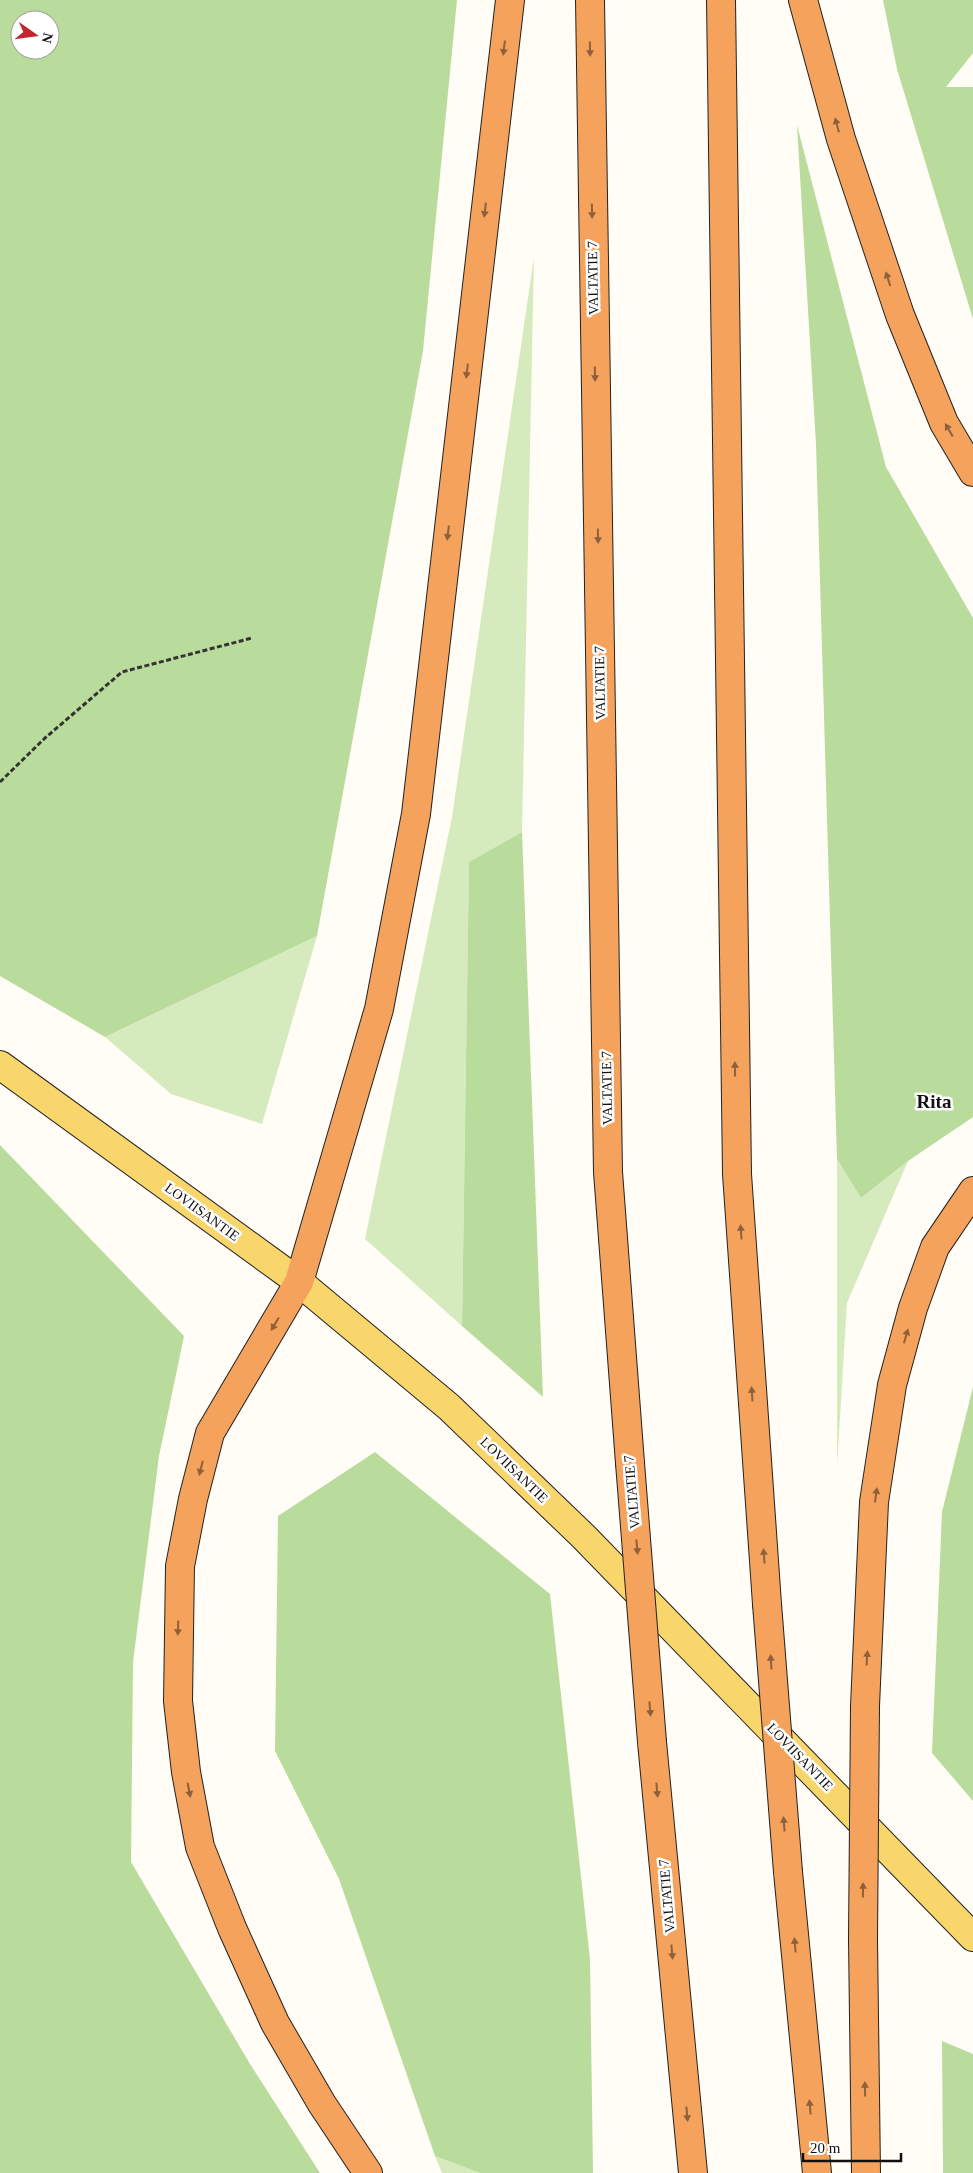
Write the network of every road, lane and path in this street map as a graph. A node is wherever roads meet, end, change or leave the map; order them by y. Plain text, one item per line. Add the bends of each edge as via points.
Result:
1 (510, 0) edge
2 (590, 0) edge
3 (721, 0) edge
4 (803, 0) edge
5 (973, 472) edge
6 (252, 638) dead end
7 (0, 782) edge
8 (0, 1065) edge
9 (973, 1191) edge
10 (299, 1282) junction
11 (973, 1937) edge
12 (368, 2173) edge
13 (693, 2173) edge
14 (816, 2173) edge
15 (866, 2173) edge

1 -> 10 highway via 416,814 379,1009
2 -> 13 highway, VALTATIE 7, bridge via 608,1172 652,1742
14 -> 3 highway, bridge via 788,1872 737,1174
5 -> 4 highway via 944,423 900,315 841,139
6 - 7 path via 122,672 45,738
8 - 10 main road, LOVIISANTIE
15 -> 9 highway, bridge via 865,1706 874,1502 892,1385 914,1308 935,1247
10 - 11 main road, LOVIISANTIE via 449,1407 584,1537
10 -> 12 highway via 210,1433 180,1566 178,1701 186,1772 200,1847 232,1928 275,2023 322,2104

